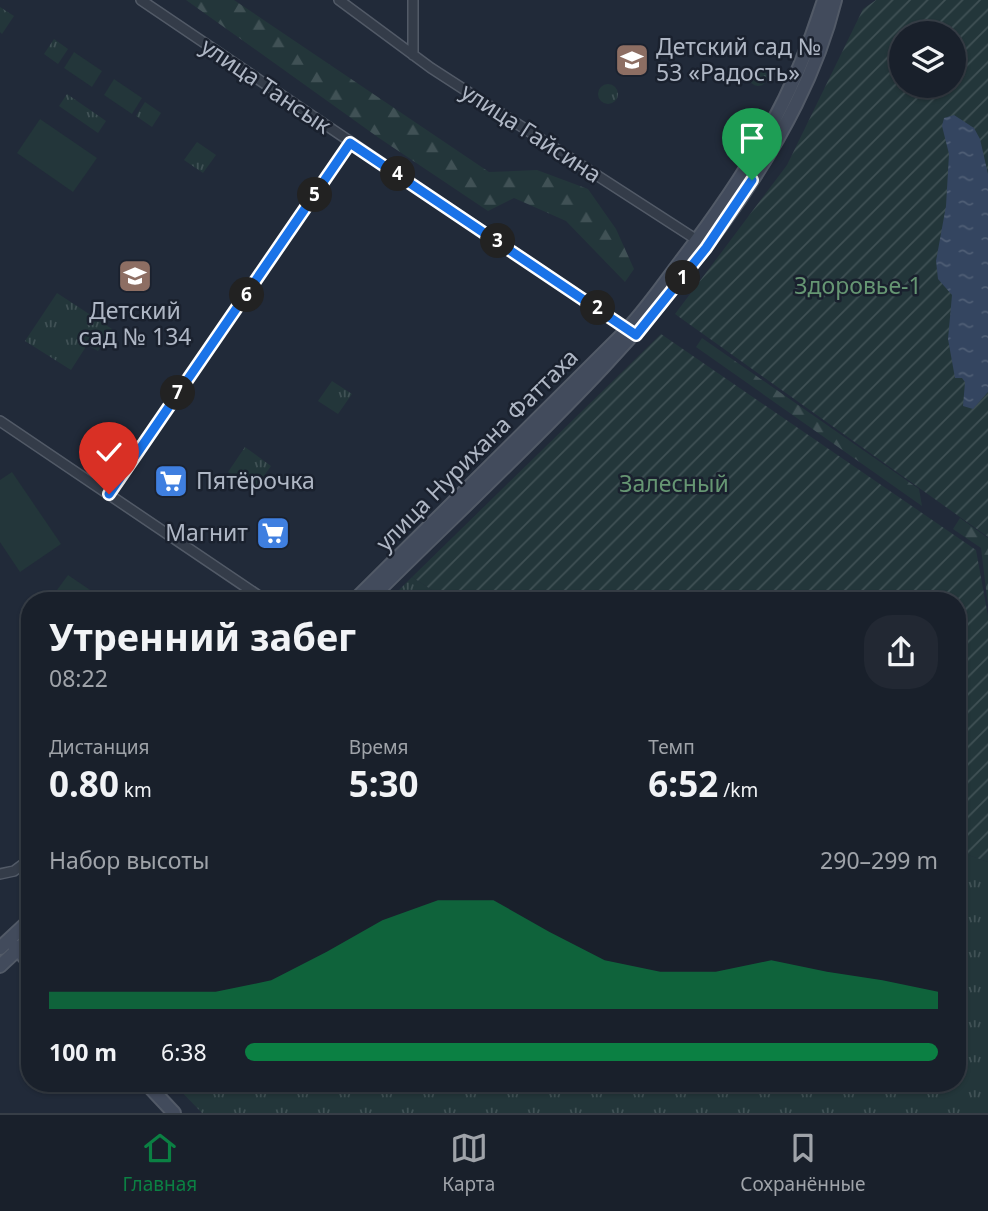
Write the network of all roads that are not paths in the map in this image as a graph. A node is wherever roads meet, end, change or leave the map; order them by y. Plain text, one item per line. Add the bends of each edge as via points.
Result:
1 (141, 0) edge
2 (339, 0) edge
3 (412, 0) edge
4 (824, 0) edge
5 (835, 0) edge
6 (413, 55) junction
7 (350, 143) junction
8 (697, 240) junction
9 (632, 332) junction
10 (0, 421) edge
11 (109, 494) junction
12 (253, 592) edge
13 (363, 592) edge
14 (377, 592) edge
15 (21, 866) edge
16 (0, 874) edge
17 (21, 931) edge
18 (9, 946) edge
19 (0, 966) edge
20 (154, 1092) edge
21 (174, 1113) edge

1 - 7 street, улица Тансык
2 - 6 street, улица Гайсина
3 - 6 street
4 - 8 street via 792,90 762,146
5 - 9 street via 804,91 778,140 706,248
6 - 8 street, улица Гайсина
7 - 9 street, улица Тансык
7 - 11 street
8 - 9 street
9 - 13 street, улица Нурихана Фаттаха
9 - 14 street, улица Нурихана Фаттаха
10 - 11 street
11 - 12 street
15 - 16 street
17 - 18 street
18 - 19 street
20 - 21 street

